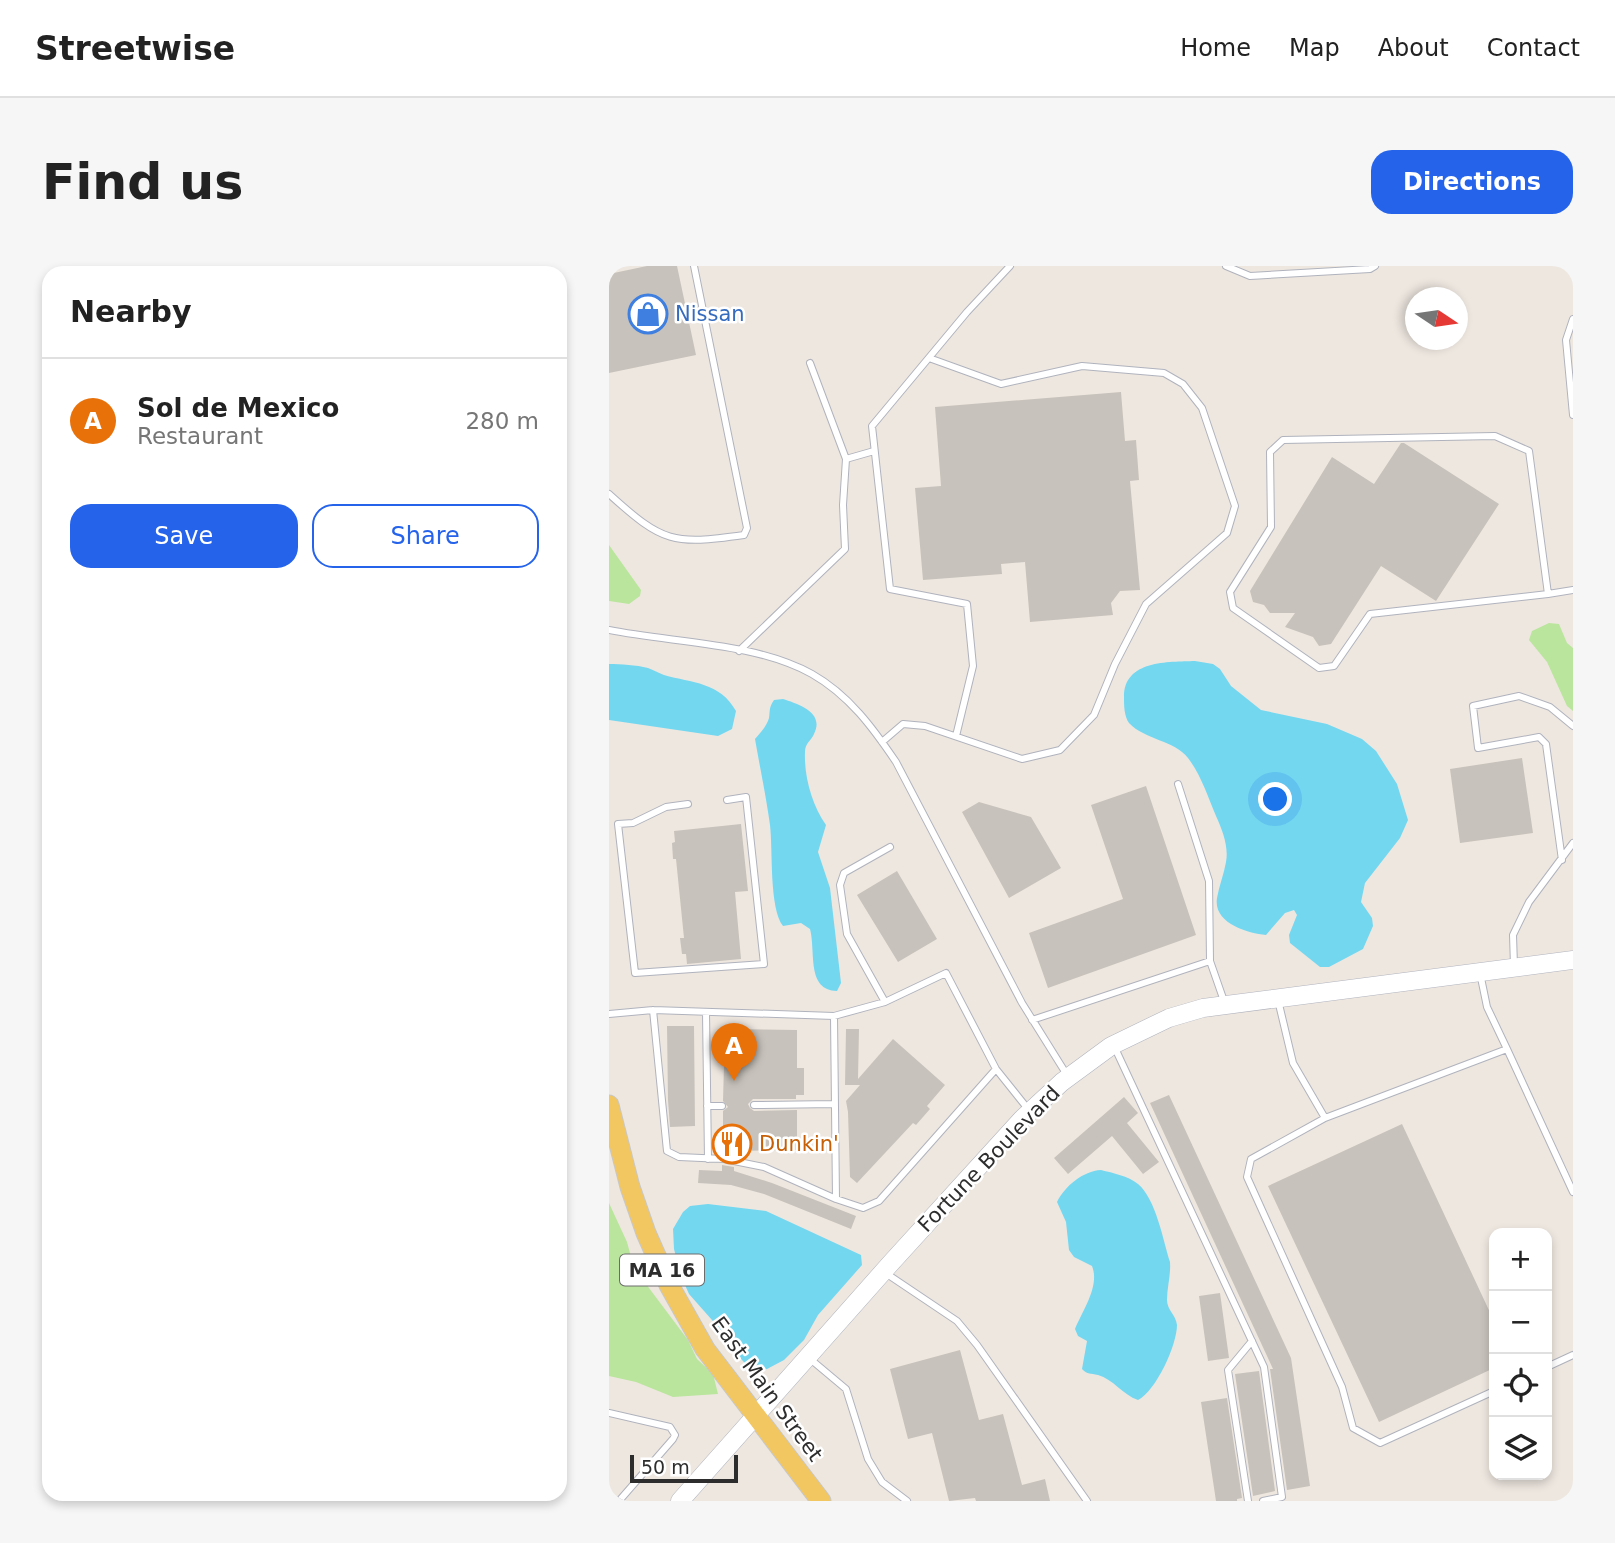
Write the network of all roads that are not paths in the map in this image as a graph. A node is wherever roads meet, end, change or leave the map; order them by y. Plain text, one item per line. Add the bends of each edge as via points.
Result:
1 (694, 266) edge
2 (1010, 266) edge
3 (1226, 266) edge
4 (1375, 266) edge
5 (1573, 319) edge
6 (929, 358) junction
7 (810, 363) dead end
8 (1573, 415) edge
9 (874, 451) junction
10 (846, 459) junction
11 (609, 494) edge
12 (1573, 590) edge
13 (1548, 594) junction
14 (609, 630) edge
15 (739, 651) junction
16 (1573, 726) edge
17 (956, 736) junction
18 (882, 742) junction
19 (1178, 784) dead end
20 (727, 800) dead end
21 (688, 804) dead end
22 (618, 824) junction
23 (609, 826) edge
24 (1573, 843) edge
25 (890, 847) dead end
26 (1562, 860) junction
27 (1573, 960) edge
28 (1209, 961) junction
29 (1514, 968) junction
30 (1480, 973) junction
31 (1277, 999) junction
32 (885, 1002) junction
33 (1225, 1006) junction
34 (653, 1010) junction
35 (706, 1012) junction
36 (609, 1014) edge
37 (834, 1016) junction
38 (1032, 1020) junction
39 (1114, 1044) junction
40 (1507, 1049) junction
41 (996, 1069) junction
42 (1068, 1077) junction
43 (609, 1104) edge
44 (835, 1104) junction
45 (754, 1105) dead end
46 (707, 1106) junction
47 (722, 1106) dead end
48 (1030, 1112) junction
49 (1325, 1118) junction
50 (613, 1138) edge
51 (708, 1158) junction
52 (1573, 1192) edge
53 (836, 1199) junction
54 (883, 1271) junction
55 (1252, 1341) junction
56 (1573, 1355) edge
57 (808, 1356) junction
58 (1552, 1365) edge
59 (1489, 1393) edge
60 (609, 1413) edge
61 (756, 1415) junction
62 (619, 1501) edge
63 (680, 1501) edge
64 (821, 1501) edge
65 (907, 1501) edge
66 (1087, 1501) edge
67 (1248, 1501) edge
68 (1263, 1501) edge

1 - 11 lane via 747,533 695,541 667,537
2 - 6 lane
3 - 4 lane via 1250,276
5 - 8 lane via 1566,340
6 - 9 lane via 872,426
6 - 17 lane via 1001,383 1082,366 1164,373 1183,384 1202,408 1235,506 1227,533 1146,604 1094,715 1060,750 1023,759
7 - 10 lane
9 - 10 lane
9 - 17 lane via 890,589 967,604 972,666
10 - 15 lane via 845,549
12 - 13 lane
13 - 13 lane via 1370,614 1334,666 1319,668 1233,608 1230,592 1271,527 1271,452 1283,439 1495,436 1529,451
14 - 15 lane
15 - 18 lane via 811,674 855,707
16 - 26 lane via 1550,706 1519,696 1473,706 1478,748 1539,737 1546,744
17 - 18 lane via 904,724
18 - 38 lane
19 - 28 lane via 1209,881
20 - 22 lane via 745,797 764,964 635,973
21 - 22 lane
22 - 23 lane
24 - 26 lane
25 - 32 lane via 844,873 840,885 847,934
26 - 29 lane via 1529,902 1513,935
27 - 29 main road, Fortune Boulevard
28 - 33 lane
28 - 38 lane
29 - 30 main road, Fortune Boulevard
30 - 31 main road, Fortune Boulevard
30 - 40 lane via 1487,1007
31 - 33 main road, Fortune Boulevard
31 - 49 lane via 1293,1063
32 - 37 lane
32 - 41 lane via 946,973
33 - 39 main road, Fortune Boulevard via 1170,1018
34 - 35 lane
34 - 36 lane
34 - 51 lane via 667,1151 679,1157
35 - 37 lane
35 - 46 lane
37 - 44 lane
38 - 42 lane
39 - 42 main road, Fortune Boulevard
39 - 55 lane
40 - 49 lane
40 - 52 lane
41 - 48 lane
41 - 53 lane via 879,1201 863,1208
42 - 48 main road, Fortune Boulevard
43 - 50 main road, East Main Street / MA 16
44 - 45 lane
44 - 53 lane
46 - 47 lane
46 - 51 lane
48 - 54 main road, Fortune Boulevard
49 - 59 lane via 1251,1159 1247,1177 1342,1387 1353,1428 1380,1443
50 - 61 main road, East Main Street / MA 16 via 669,1284 705,1349
51 - 53 lane via 764,1167
54 - 57 main road, Fortune Boulevard
54 - 66 lane via 957,1321
55 - 67 lane via 1228,1370
55 - 68 lane via 1264,1367 1282,1497
56 - 58 lane
57 - 61 main road, Fortune Boulevard
57 - 65 lane via 846,1389 868,1459 883,1482
60 - 62 lane via 670,1427 675,1435
61 - 63 main road, Fortune Boulevard
61 - 64 main road, East Main Street / MA 16

